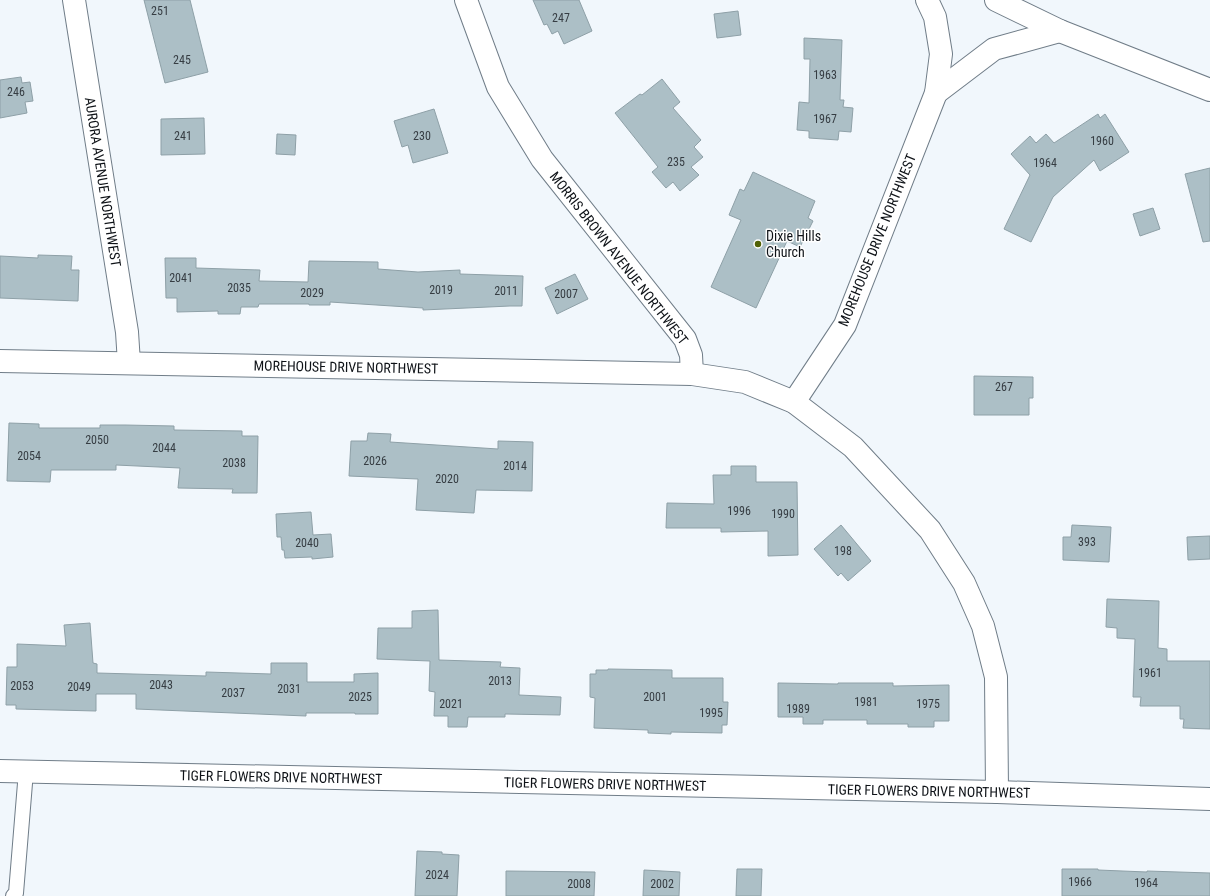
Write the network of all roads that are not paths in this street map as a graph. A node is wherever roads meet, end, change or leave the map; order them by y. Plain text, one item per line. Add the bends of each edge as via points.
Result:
1 (74, 0) edge
2 (466, 0) edge
3 (927, 0) edge
4 (996, 0) edge
5 (1060, 31) junction
6 (1210, 90) edge
7 (936, 93) junction
8 (0, 361) edge
9 (128, 363) junction
10 (692, 374) junction
11 (794, 402) junction
12 (0, 771) edge
13 (26, 771) junction
14 (997, 792) junction
15 (1210, 799) edge
16 (13, 896) edge

1 - 9 street, AURORA AVENUE NORTHWEST via 127,332
2 - 10 street, MORRIS BROWN AVENUE NORTHWEST via 498,87 542,159 685,339 692,355
3 - 7 street, MOREHOUSE DRIVE NORTHWEST via 935,17 941,54
4 - 5 street
5 - 6 street
5 - 7 street via 994,49
7 - 11 street, MOREHOUSE DRIVE NORTHWEST via 845,325
8 - 9 street, MOREHOUSE DRIVE NORTHWEST
9 - 10 street, MOREHOUSE DRIVE NORTHWEST
10 - 11 street via 745,382
11 - 14 street via 853,447 930,530 964,583 983,626 996,677
12 - 13 street, TIGER FLOWERS DRIVE NORTHWEST
13 - 14 street, TIGER FLOWERS DRIVE NORTHWEST
13 - 16 lane via 16,892
14 - 15 street, TIGER FLOWERS DRIVE NORTHWEST

